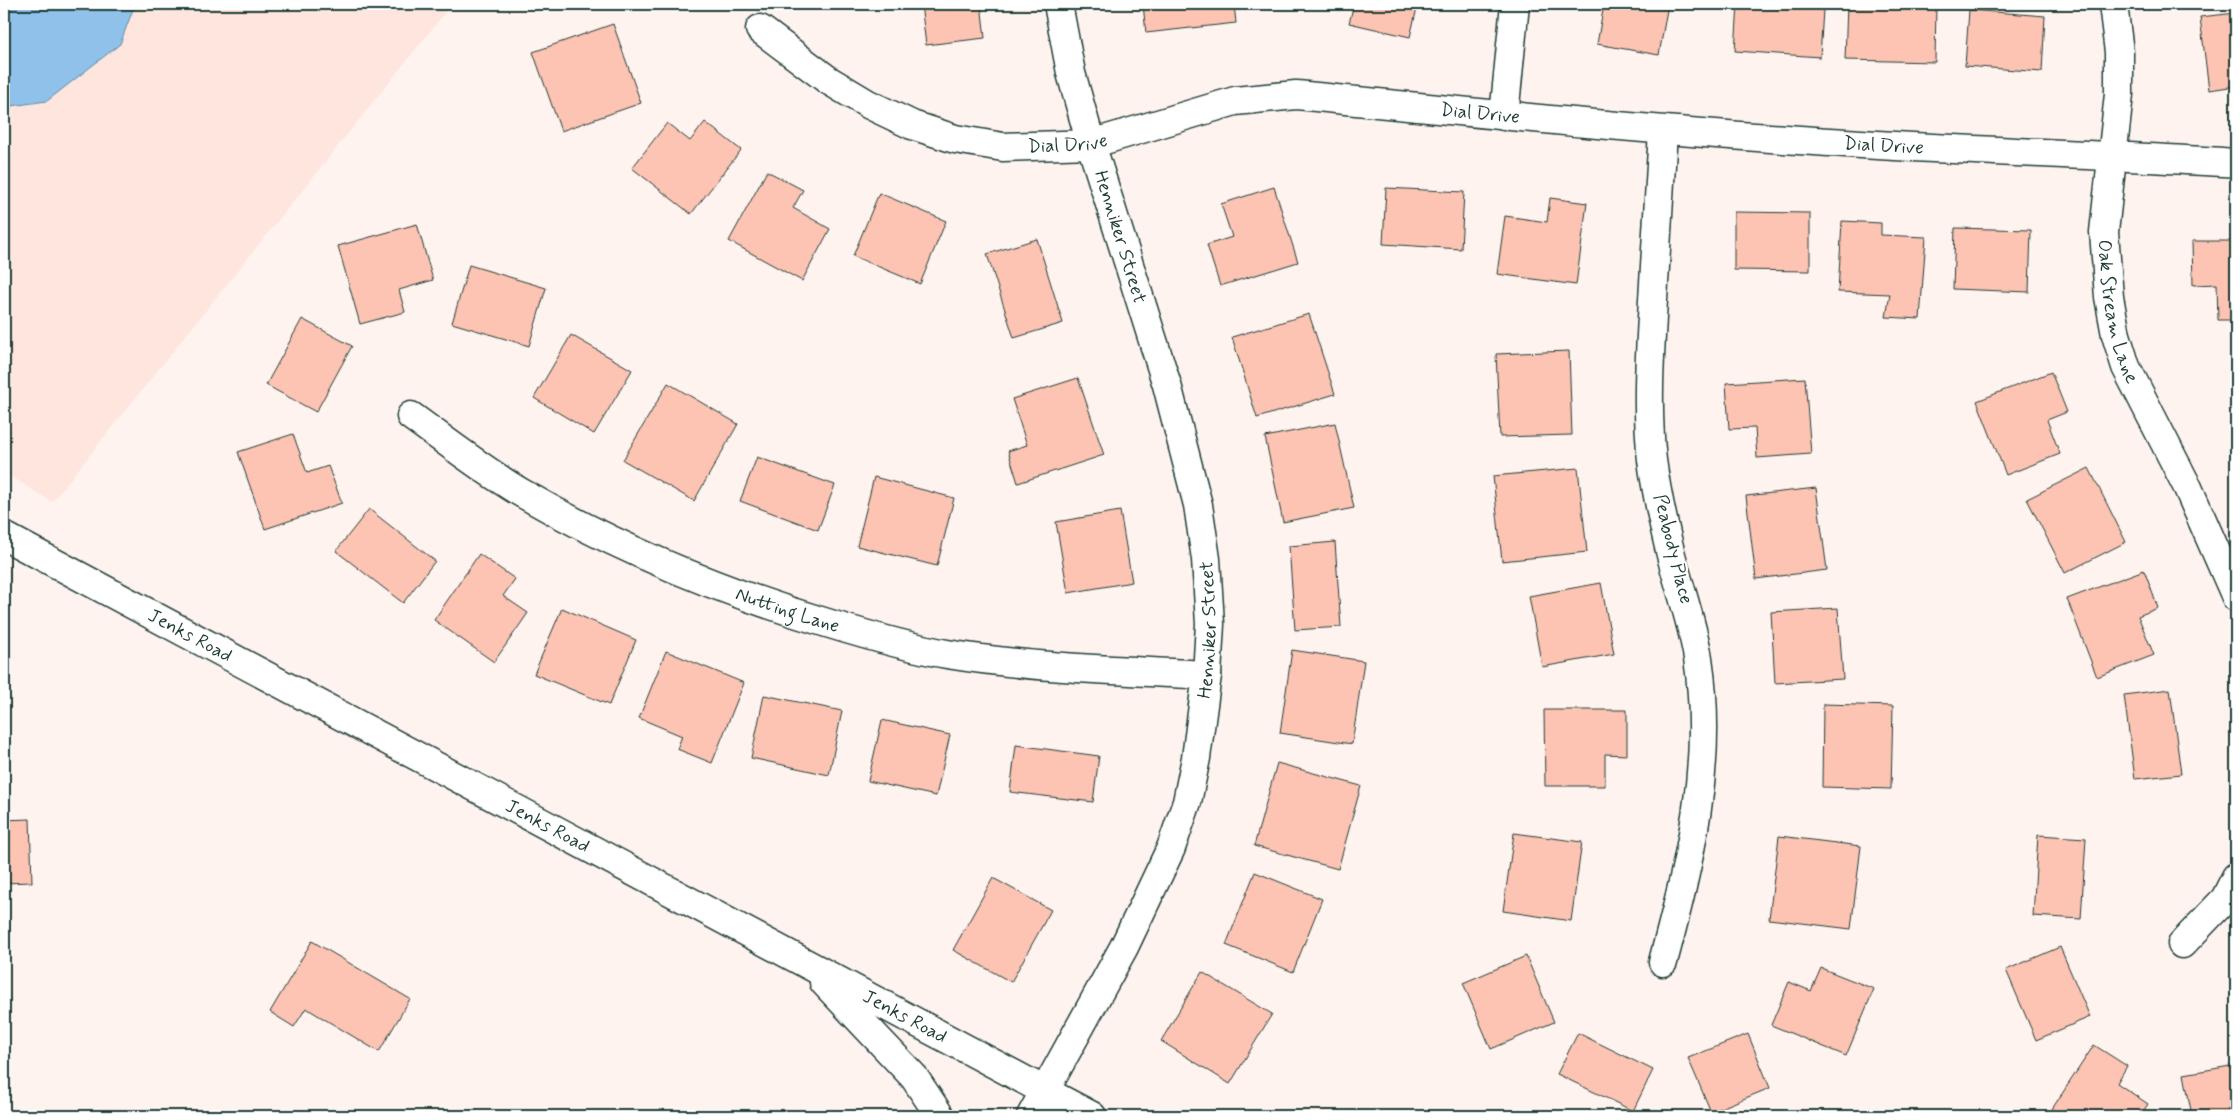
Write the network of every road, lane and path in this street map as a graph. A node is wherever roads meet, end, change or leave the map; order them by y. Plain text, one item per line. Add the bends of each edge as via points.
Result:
1 (1058, 4) edge
2 (1515, 4) edge
3 (2113, 4) edge
4 (760, 29) dead end
5 (1504, 116) junction
6 (1663, 131) junction
7 (1091, 144) junction
8 (2112, 155) junction
9 (2236, 163) edge
10 (411, 416) dead end
11 (4, 536) edge
12 (2236, 597) edge
13 (1207, 675) junction
14 (2236, 877) edge
15 (2182, 944) dead end
16 (1663, 962) dead end
17 (810, 966) junction
18 (1044, 1090) junction
19 (940, 1116) edge
20 (1031, 1116) edge
21 (1092, 1116) edge

1 - 7 street, Henniker Street
2 - 5 street
3 - 8 street, Oak Stream Lane via 2119,52 2119,94
4 - 7 street, Dial Drive via 828,80 912,125 955,139 1003,147
5 - 6 street, Dial Drive
5 - 7 street, Dial Drive via 1296,96 1263,97 1235,101
6 - 8 street, Dial Drive via 1818,142
6 - 16 street, Peabody Place via 1648,409 1652,461 1670,552 1690,618 1698,659 1703,742 1701,793 1693,840
7 - 13 street, Henniker Street via 1167,385 1198,505 1206,559 1210,624
8 - 9 street, Dial Drive
8 - 12 street, Oak Stream Lane via 2104,232 2109,297 2116,335 2126,367 2188,488
10 - 13 street, Nutting Lane via 519,492 692,577 773,607 862,634 946,654 1039,666
11 - 17 street, Jenks Road
13 - 18 street, Henniker Street via 1196,758 1171,848 1124,947
14 - 15 street via 2224,899
17 - 18 street, Jenks Road
17 - 19 street via 914,1077
18 - 20 street, Henniker Street
18 - 21 street, Jenks Road

